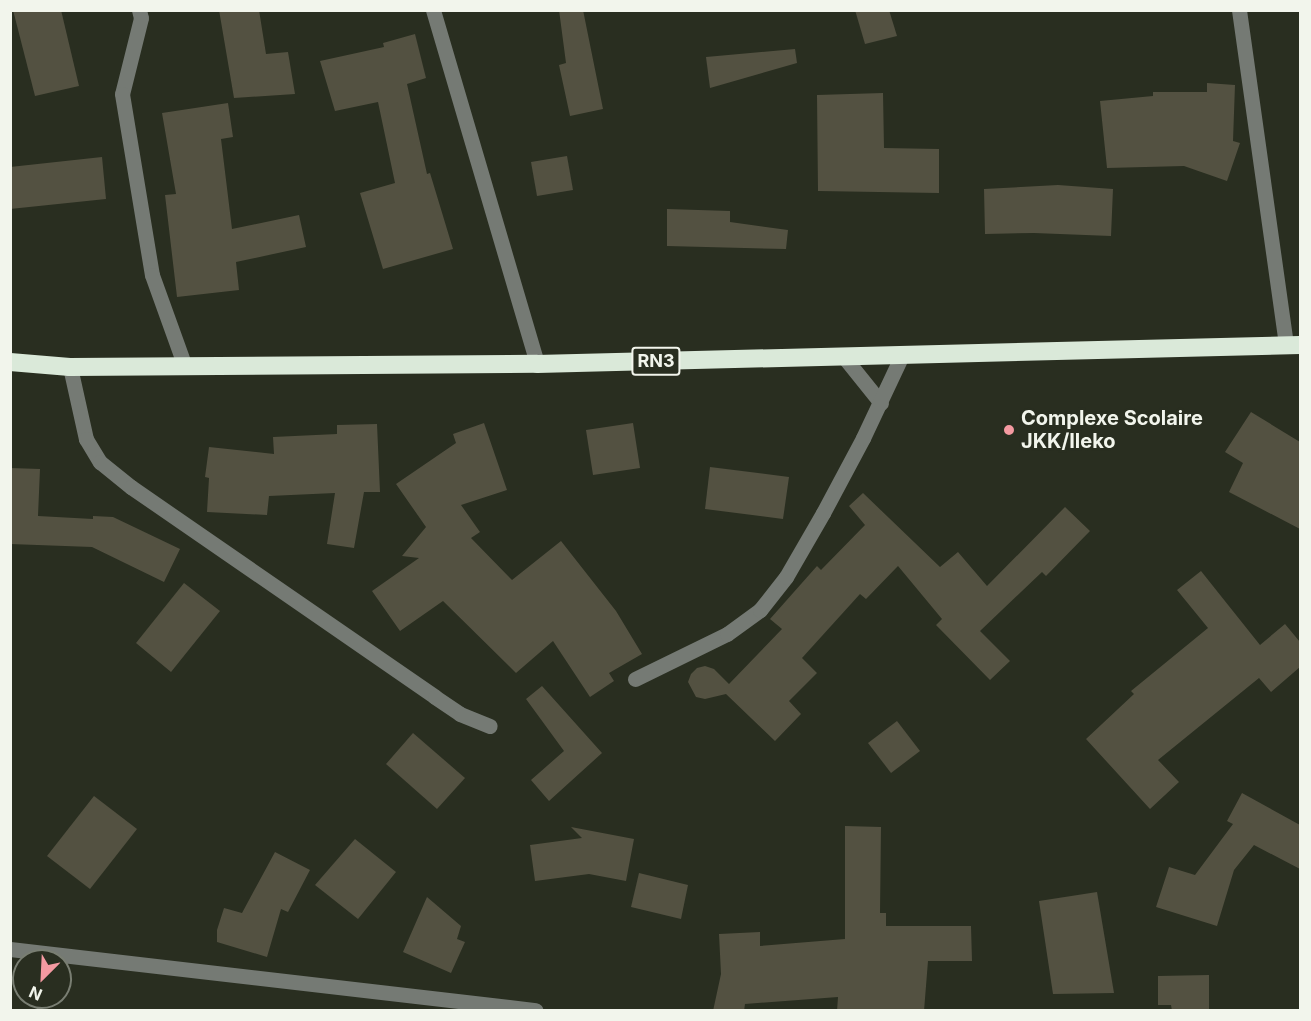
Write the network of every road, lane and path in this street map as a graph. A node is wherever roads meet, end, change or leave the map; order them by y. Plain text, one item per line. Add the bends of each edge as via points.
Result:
1 (139, 10) edge
2 (433, 10) edge
3 (1239, 10) edge
4 (1293, 345) edge
5 (903, 353) junction
6 (844, 357) junction
7 (10, 362) edge
8 (184, 364) junction
9 (537, 364) junction
10 (70, 367) junction
11 (881, 402) junction
12 (635, 679) dead end
13 (490, 726) dead end
14 (10, 948) edge
15 (535, 1011) edge

1 - 8 street via 141,18 122,94 152,275
2 - 9 street
3 - 4 street
4 - 5 highway, RN3
5 - 6 highway, RN3
5 - 11 street
6 - 9 highway, RN3
6 - 11 street
7 - 10 highway, RN3
8 - 9 highway, RN3
8 - 10 highway, RN3
10 - 13 street via 86,439 100,462 460,714
11 - 12 street via 786,577 760,610 727,634
14 - 15 street

